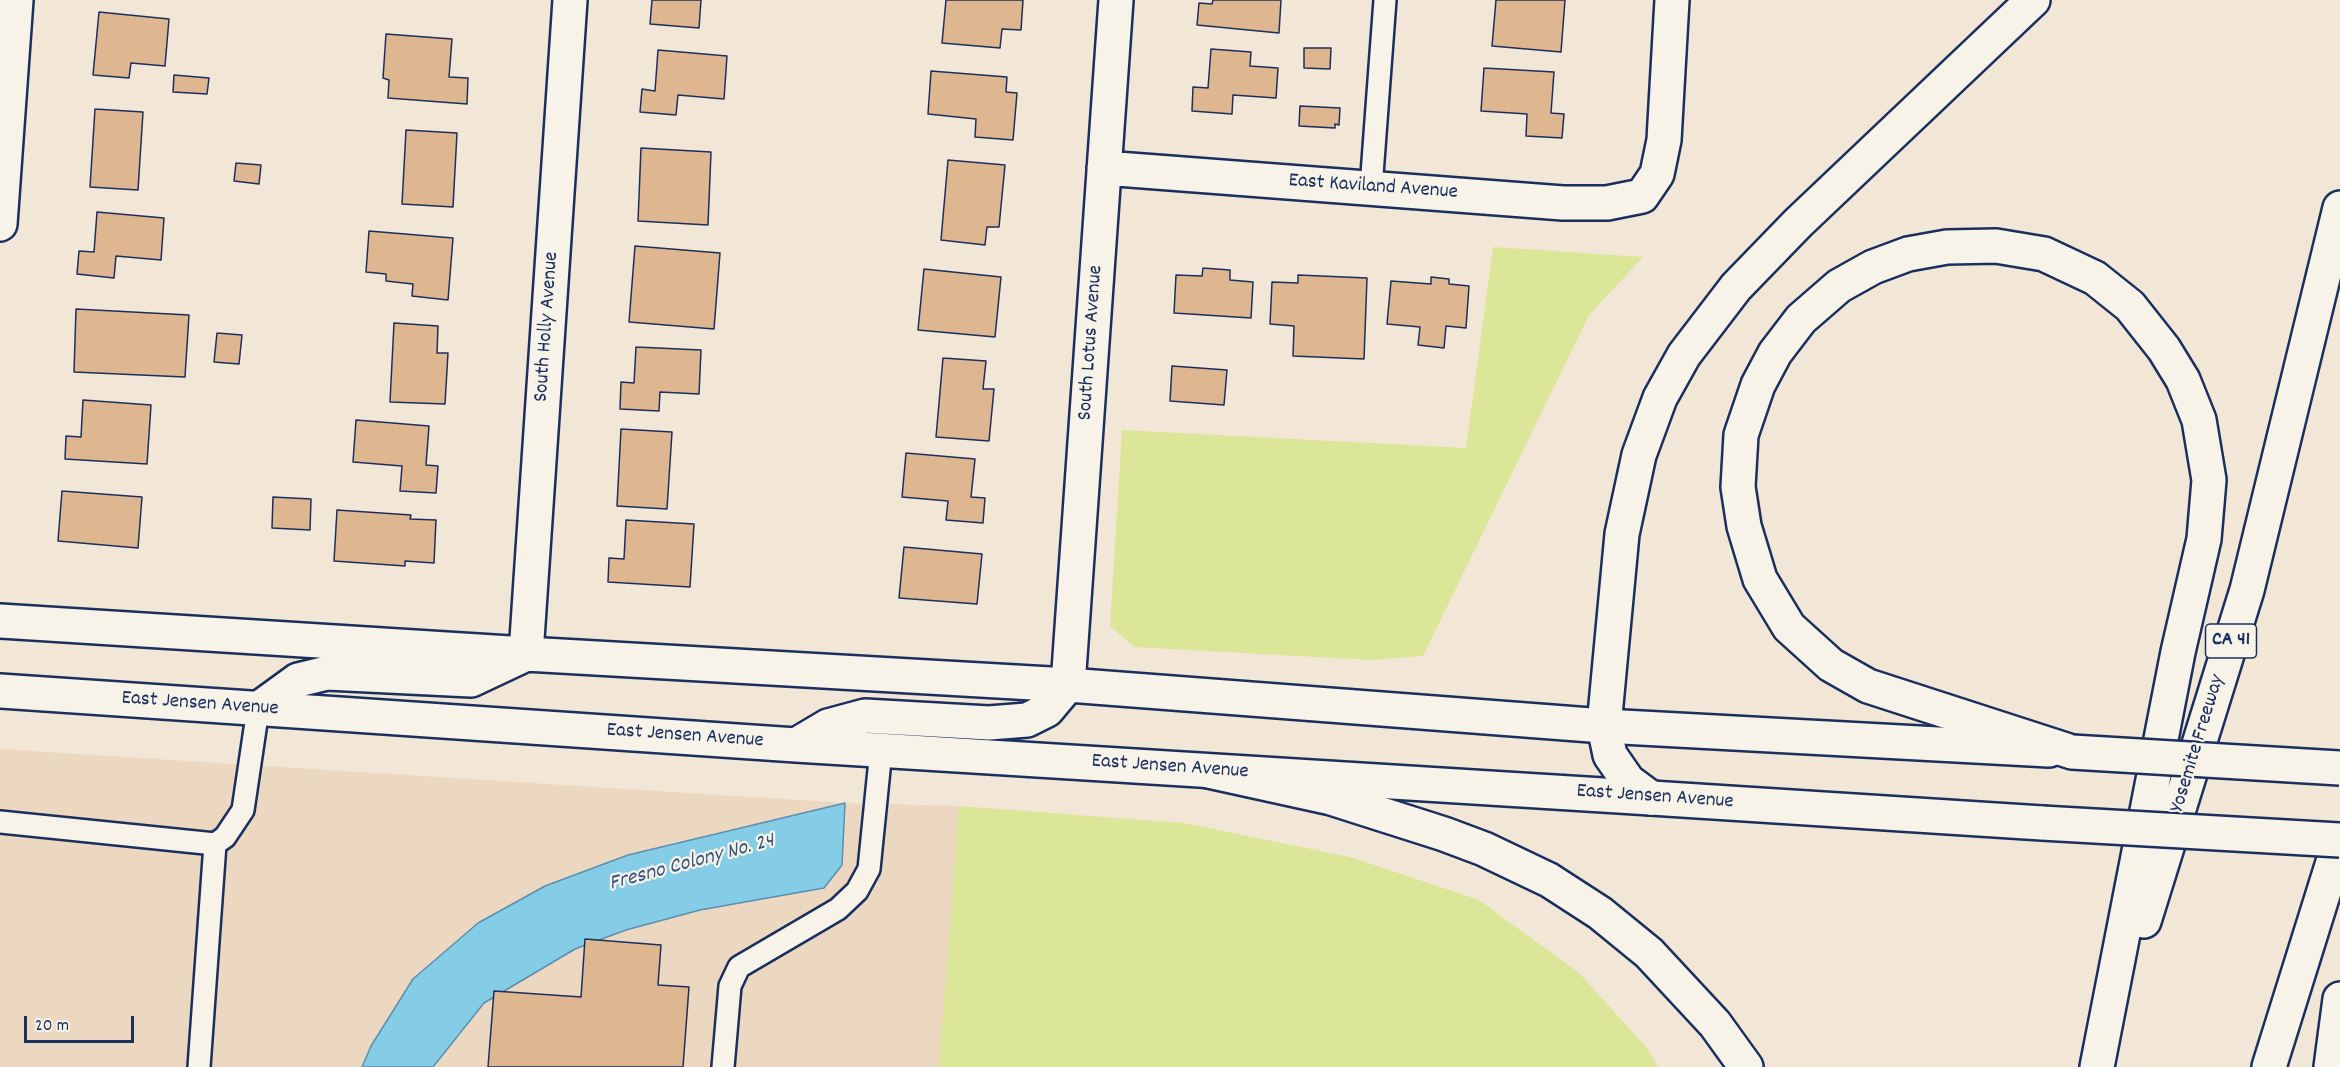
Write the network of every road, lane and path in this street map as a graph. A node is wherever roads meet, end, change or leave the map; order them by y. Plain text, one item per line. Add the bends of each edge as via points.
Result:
1 (16, 0) edge
2 (570, 0) edge
3 (1116, 0) edge
4 (1384, 0) edge
5 (1672, 0) edge
6 (2033, 0) edge
7 (5, 92) edge
8 (1104, 168) junction
9 (1371, 188) junction
10 (2340, 208) edge
11 (0, 224) edge
12 (0, 621) edge
13 (526, 654) junction
14 (1068, 685) junction
15 (0, 692) edge
16 (258, 710) junction
17 (1604, 726) junction
18 (796, 745) junction
19 (880, 750) junction
20 (2072, 752) junction
21 (2340, 768) edge
22 (1208, 771) junction
23 (1651, 798) junction
24 (0, 822) edge
25 (2340, 840) edge
26 (215, 844) junction
27 (2340, 999) edge
28 (199, 1067) edge
29 (723, 1067) edge
30 (1746, 1067) edge
31 (2098, 1067) edge
32 (2269, 1067) edge
33 (2331, 1067) edge

1 - 7 main road
2 - 13 main road, South Holly Avenue
3 - 8 main road, South Lotus Avenue
4 - 9 lane
5 - 9 main road, East Kaviland Avenue via 1664,140 1657,174 1642,196 1607,203 1563,203
6 - 17 main road via 1798,223 1736,287 1684,355 1660,398 1639,455 1622,534
7 - 11 main road
8 - 9 main road, East Kaviland Avenue
8 - 14 main road, South Lotus Avenue
10 - 31 main road, Yosemite Freeway / CA 41 via 2247,590
12 - 13 main road
13 - 14 main road
13 - 16 main road via 471,680 327,672 298,680
14 - 17 main road
14 - 18 main road via 1047,710 1027,720 989,723 865,716 828,726
15 - 16 main road, East Jensen Avenue
16 - 18 main road, East Jensen Avenue
16 - 26 lane via 243,810 225,837
17 - 20 main road
17 - 23 main road via 1610,755 1628,781
18 - 19 main road, East Jensen Avenue
19 - 22 main road, East Jensen Avenue
19 - 29 lane via 869,869 856,891 838,909 739,967 730,986
20 - 21 main road, bridge
20 - 31 main road via 1868,686 1832,665 1789,627 1760,579 1744,526 1738,487 1741,435 1758,385 1775,352 1801,319 1839,285 1908,254 1947,247 1996,246 2044,254 2095,278 2130,306 2164,349 2183,380 2199,420 2208,480 2204,539 2178,652
22 - 23 main road, East Jensen Avenue
22 - 30 main road via 1331,798 1444,834 1549,880 1600,913 1649,953 1715,1024
23 - 25 main road, East Jensen Avenue, bridge
24 - 26 lane
25 - 32 main road
26 - 28 lane
27 - 33 main road

